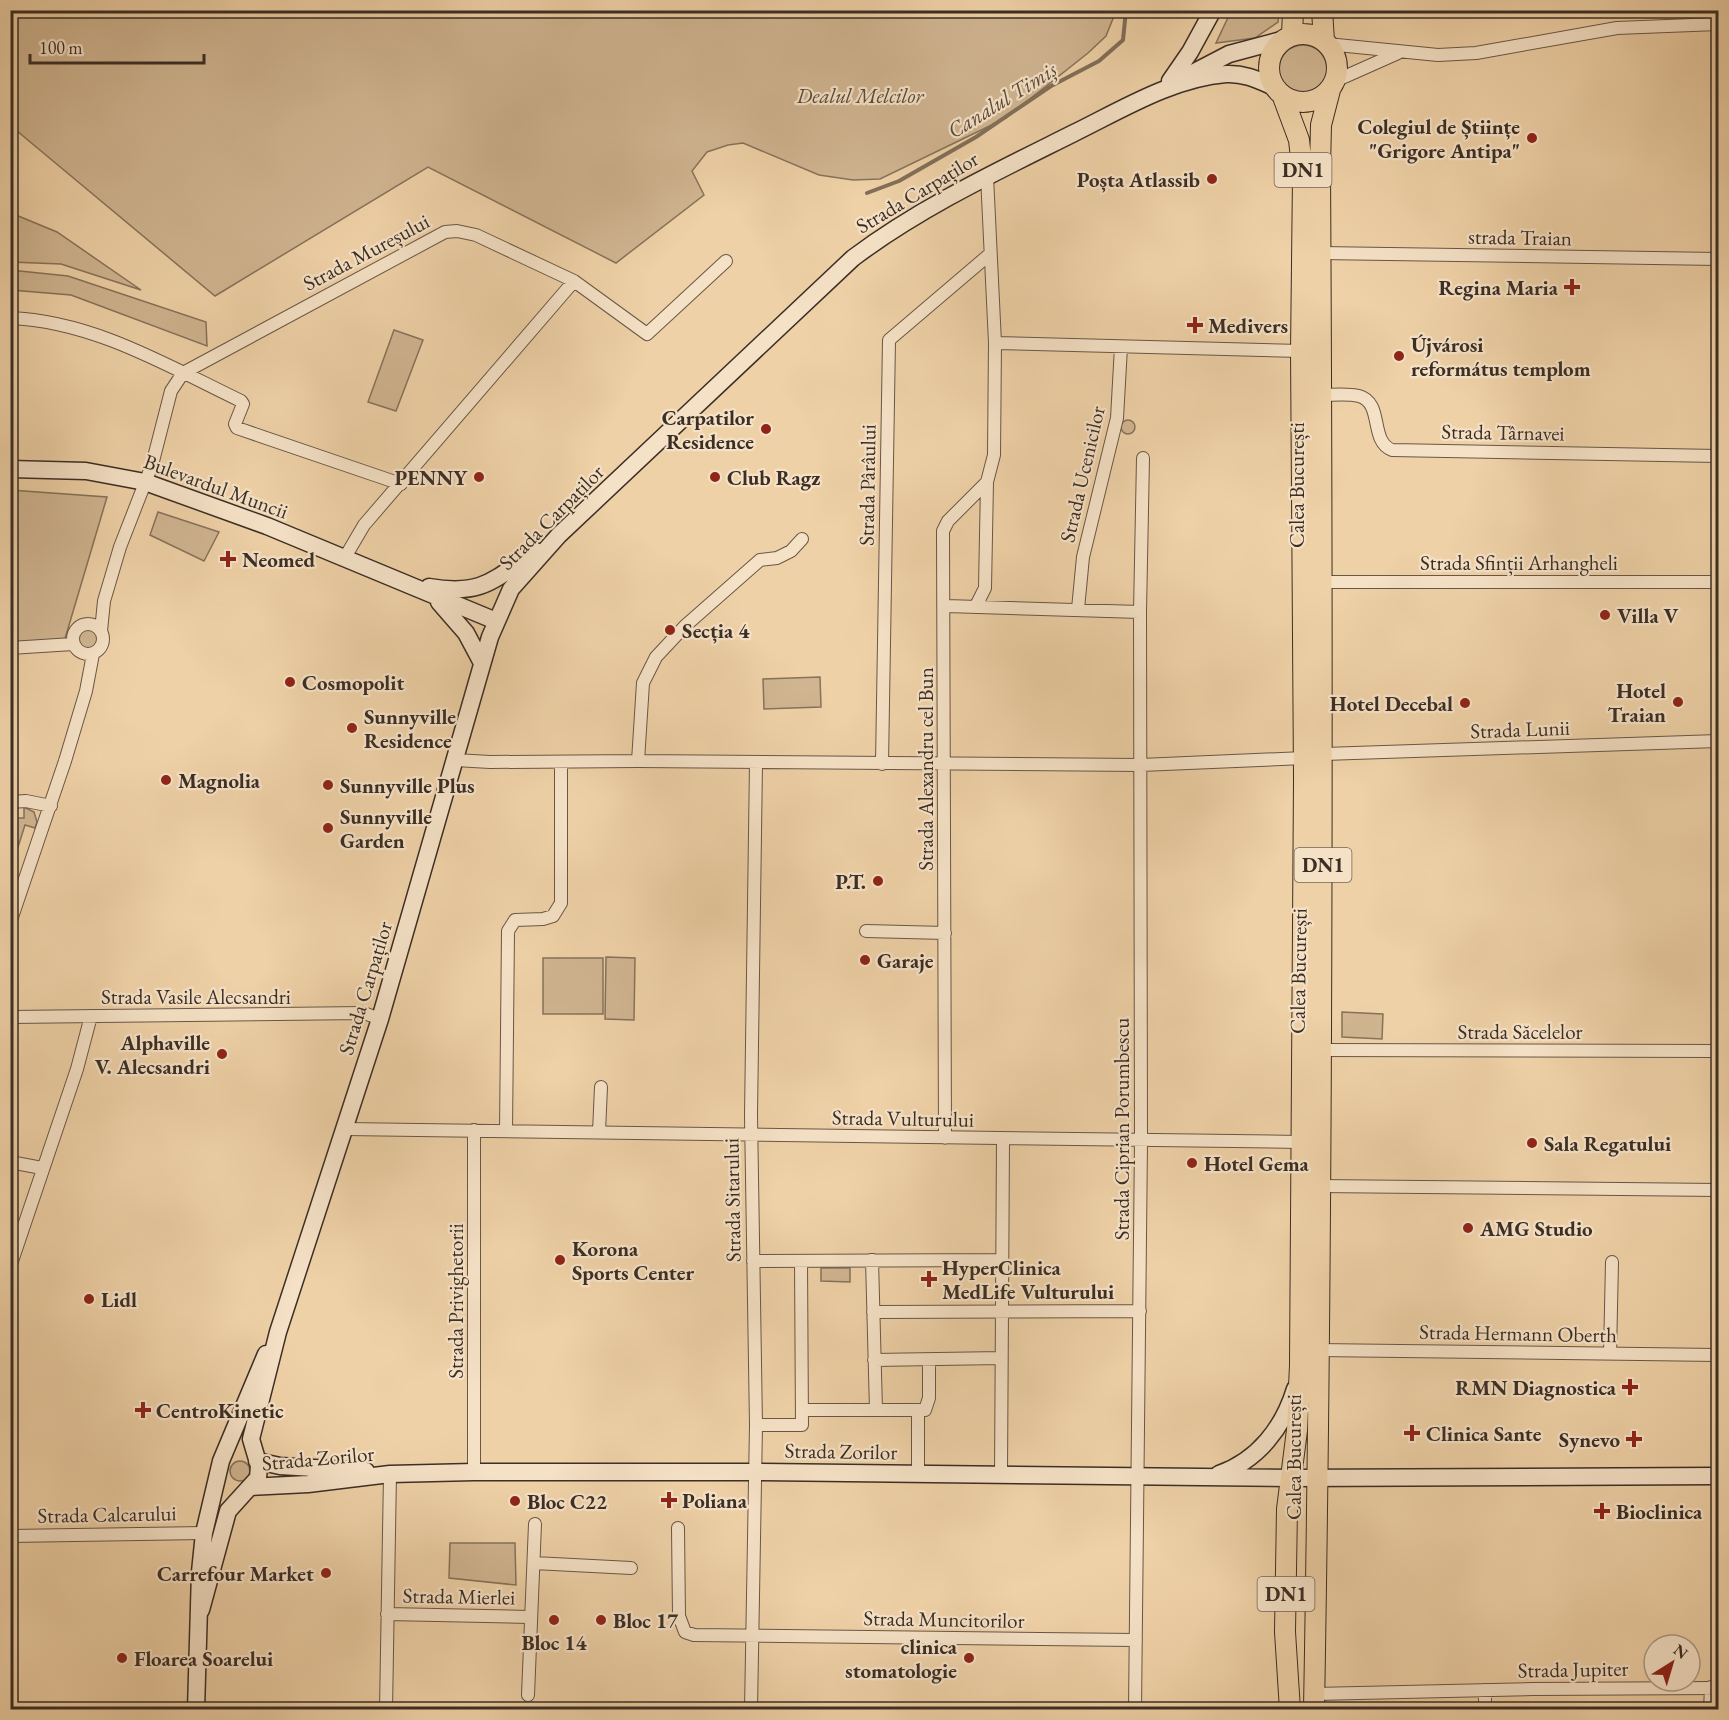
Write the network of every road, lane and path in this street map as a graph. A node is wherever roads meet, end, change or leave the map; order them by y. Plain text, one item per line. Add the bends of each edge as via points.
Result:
1 (1213, 10) edge
2 (1293, 10) edge
3 (1322, 10) edge
4 (1719, 24) edge
5 (1288, 37) junction
6 (1326, 43) junction
7 (1399, 52) junction
8 (1332, 86) junction
9 (1163, 90) junction
10 (1278, 92) junction
11 (987, 176) junction
12 (1320, 253) junction
13 (990, 254) junction
14 (1719, 259) edge
15 (726, 261) dead end
16 (574, 281) junction
17 (10, 318) edge
18 (995, 343) junction
19 (1121, 347) junction
20 (1301, 351) junction
21 (183, 373) junction
22 (1321, 395) junction
23 (1719, 456) edge
24 (1143, 458) dead end
25 (10, 469) edge
26 (987, 482) junction
27 (145, 483) junction
28 (400, 484) junction
29 (559, 535) junction
30 (802, 539) dead end
31 (344, 559) junction
32 (397, 582) junction
33 (1320, 582) junction
34 (1719, 582) edge
35 (434, 597) junction
36 (104, 601) junction
37 (945, 606) junction
38 (976, 606) junction
39 (1078, 609) junction
40 (1140, 612) junction
41 (496, 621) junction
42 (83, 624) junction
43 (101, 632) junction
44 (73, 644) junction
45 (10, 648) edge
46 (93, 654) junction
47 (482, 663) junction
48 (1719, 741) edge
49 (1324, 754) junction
50 (1304, 758) junction
51 (454, 760) junction
52 (638, 761) junction
53 (561, 762) junction
54 (756, 763) junction
55 (882, 764) junction
56 (944, 764) junction
57 (1141, 765) junction
58 (10, 802) edge
59 (51, 806) junction
60 (10, 923) edge
61 (866, 932) dead end
62 (945, 933) junction
63 (91, 1016) junction
64 (10, 1017) edge
65 (380, 1019) junction
66 (1321, 1050) junction
67 (1719, 1051) edge
68 (601, 1088) dead end
69 (345, 1128) junction
70 (474, 1130) junction
71 (506, 1131) junction
72 (599, 1132) junction
73 (751, 1135) junction
74 (945, 1138) junction
75 (1003, 1139) junction
76 (1141, 1142) junction
77 (1300, 1142) junction
78 (10, 1162) edge
79 (42, 1168) junction
80 (1318, 1186) junction
81 (1719, 1190) edge
82 (872, 1260) junction
83 (1000, 1260) junction
84 (753, 1261) junction
85 (801, 1261) junction
86 (1612, 1262) dead end
87 (10, 1268) edge
88 (1001, 1310) junction
89 (1140, 1311) junction
90 (873, 1312) junction
91 (278, 1332) junction
92 (1317, 1350) junction
93 (1610, 1354) junction
94 (1719, 1355) edge
95 (1001, 1358) junction
96 (874, 1360) junction
97 (928, 1360) junction
98 (1300, 1365) junction
99 (802, 1410) junction
100 (876, 1410) junction
101 (918, 1412) junction
102 (756, 1425) junction
103 (225, 1456) junction
104 (256, 1459) junction
105 (474, 1472) junction
106 (755, 1472) junction
107 (219, 1474) junction
108 (390, 1474) junction
109 (918, 1475) junction
110 (1001, 1475) junction
111 (1138, 1476) junction
112 (1719, 1476) edge
113 (1210, 1477) junction
114 (1318, 1477) junction
115 (1291, 1478) junction
116 (248, 1489) junction
117 (535, 1524) dead end
118 (678, 1528) dead end
119 (204, 1533) junction
120 (10, 1536) edge
121 (534, 1563) junction
122 (631, 1568) dead end
123 (201, 1610) junction
124 (387, 1614) junction
125 (530, 1617) junction
126 (752, 1636) junction
127 (1136, 1641) junction
128 (1715, 1688) edge
129 (1485, 1690) junction
130 (528, 1695) dead end
131 (1314, 1702) edge
132 (196, 1710) edge
133 (386, 1710) edge
134 (751, 1710) edge
135 (1135, 1710) edge
136 (1290, 1710) edge
137 (1485, 1710) edge
138 (1710, 1710) edge

1 - 9 main road
2 - 5 main road
3 - 6 main road, DN1
4 - 7 street via 1617,28 1476,53
5 - 6 main road via 1305,34
5 - 9 main road, Strada Carpaților via 1213,60
5 - 10 main road, DN1 via 1271,55 1268,66
6 - 7 street
6 - 8 main road, DN1 via 1336,62
7 - 8 street
8 - 10 main road via 1322,97 1303,103
8 - 12 main road, Calea București / DN1 via 1321,125
9 - 10 main road, Strada Carpaților via 1229,74 1245,76
9 - 11 main road, Strada Carpaților
10 - 20 main road, Calea București / DN1 via 1299,140 1303,176
11 - 13 street
11 - 29 main road, Strada Carpaților via 921,211 853,258
12 - 14 street, strada Traian
12 - 22 main road, Calea București / DN1
13 - 18 street
13 - 55 street, Strada Pârâului via 888,340
15 - 16 street, Strada Mureșului via 647,334
16 - 21 street, Strada Mureșului via 476,235 445,232
16 - 28 street
17 - 21 street via 86,333
18 - 19 street
18 - 26 street via 994,455
19 - 20 street
19 - 39 street, Strada Ucenicilor via 1117,418 1083,557
20 - 50 main road, Calea București / DN1
21 - 27 street via 171,392
21 - 28 street via 241,401 237,428
22 - 23 street, Strada Târnavei via 1365,399 1373,408 1382,443 1392,450
22 - 33 main road, Calea București / DN1
24 - 40 street
25 - 27 main road, Bulevardul Muncii via 78,470
26 - 37 street, Strada Alexandru cel Bun via 945,526
26 - 38 street via 986,588
27 - 31 main road, Bulevardul Muncii via 219,508
27 - 36 street via 131,513
28 - 31 street via 352,541
29 - 32 main road, Bulevardul Muncii via 472,590 452,591
29 - 41 main road, Strada Carpaților via 512,589
30 - 52 street via 791,551 760,560 656,657 643,683
31 - 32 main road, Bulevardul Muncii
32 - 35 main road, Bulevardul Muncii
33 - 34 street, Strada Sfinții Arhangheli
33 - 49 main road, Calea București / DN1
35 - 41 main road, Bulevardul Muncii
35 - 47 main road, Bulevardul Muncii via 466,633
36 - 42 street
36 - 43 street
37 - 38 street
37 - 56 street, Strada Alexandru cel Bun
38 - 39 street
39 - 40 street
40 - 57 street
41 - 47 main road, Strada Carpaților
42 - 43 street via 92,624
42 - 44 street via 73,634
43 - 46 street via 101,647
44 - 45 street
44 - 46 street via 78,652
46 - 59 street via 86,691
47 - 51 main road, Strada Carpaților
48 - 49 street, Strada Lunii
49 - 66 main road, Calea București / DN1
50 - 57 street
50 - 77 main road, Calea București / DN1
51 - 53 street
51 - 65 main road, Strada Carpaților
52 - 53 street
52 - 54 street
53 - 71 street via 561,903 554,916 515,920 508,931
54 - 55 street
54 - 73 street, Strada Sitarului
55 - 56 street
56 - 57 street
56 - 62 street, Strada Alexandru cel Bun
57 - 76 street, Strada Ciprian Porumbescu
58 - 59 street
59 - 60 street
61 - 62 street
62 - 74 street, Strada Alexandru cel Bun
63 - 64 street, Strada Vasile Alecsandri
63 - 65 street, Strada Vasile Alecsandri via 364,1014
63 - 79 street
65 - 69 main road, Strada Carpaților
66 - 67 street, Strada Săcelelor
66 - 80 main road, Calea București / DN1
68 - 72 street
69 - 70 street, Strada Vulturului
69 - 91 main road, Strada Carpaților
70 - 71 street, Strada Vulturului
70 - 105 street, Strada Privighetorii
71 - 72 street, Strada Vulturului
72 - 73 street, Strada Vulturului
73 - 74 street, Strada Vulturului
73 - 84 street, Strada Sitarului
74 - 75 street, Strada Vulturului
75 - 76 street, Strada Vulturului
75 - 83 street
76 - 77 street, Strada Vulturului
76 - 89 street, Strada Ciprian Porumbescu
77 - 98 main road, Calea București / DN1
78 - 79 street
79 - 87 street
80 - 81 street
80 - 92 main road, Calea București / DN1
82 - 83 street
82 - 85 street
82 - 90 street
83 - 88 street
84 - 85 street
84 - 102 street, Strada Sitarului
85 - 99 street
86 - 93 street
88 - 89 street
88 - 90 street
88 - 95 street
89 - 111 street, Strada Ciprian Porumbescu
90 - 96 street
91 - 103 main road, Strada Carpaților
91 - 104 main road, Strada Carpaților via 253,1426 251,1439
92 - 93 street, Strada Hermann Oberth
92 - 114 main road, Calea București / DN1
93 - 94 street, Strada Hermann Oberth
95 - 97 street
95 - 110 street
96 - 97 street
96 - 100 street
97 - 101 street via 928,1404
98 - 113 main road via 1287,1412 1271,1437 1242,1463
98 - 115 main road, Calea București / DN1
99 - 100 street
99 - 102 street via 802,1425
100 - 101 street
101 - 109 street
102 - 106 street, Strada Sitarului
103 - 104 main road via 243,1450
103 - 107 main road, Strada Carpaților
104 - 108 main road, Strada Zorilor via 280,1466
104 - 116 main road, Strada Carpaților via 260,1472
105 - 106 main road, Strada Zorilor
105 - 108 main road, Strada Zorilor
106 - 109 main road, Strada Zorilor
106 - 126 street, Strada Sitarului
107 - 116 main road via 232,1489
107 - 119 main road, Strada Carpaților
108 - 116 main road, Strada Zorilor
108 - 124 street, Strada Mierlei
109 - 110 main road, Strada Zorilor
110 - 111 main road, Strada Zorilor
111 - 113 main road, Strada Zorilor
111 - 127 street, Strada Ciprian Porumbescu
112 - 114 main road, Strada Zorilor
113 - 115 main road, Strada Zorilor
114 - 115 main road, Strada Zorilor
114 - 131 main road, Calea București / DN1
115 - 136 main road, Calea București / DN1 via 1285,1632
116 - 123 main road, Strada Carpaților via 234,1502 223,1523
117 - 121 street, Strada Mierlei
118 - 126 street via 679,1616 685,1632
119 - 120 street, Strada Calcarului
119 - 123 main road, Strada Carpaților
121 - 122 street, Strada Mierlei
121 - 125 street, Strada Mierlei
123 - 132 main road, Strada Carpaților
124 - 125 street, Strada Mierlei
124 - 133 street, Strada Mierlei
125 - 130 street, Strada Mierlei
126 - 127 street, Strada Muncitorilor
126 - 134 street, Strada Sitarului
127 - 135 street, Strada Ciprian Porumbescu
128 - 129 street, Strada Jupiter
128 - 138 street, Strada Jupiter
129 - 131 street, Strada Jupiter
129 - 137 street

